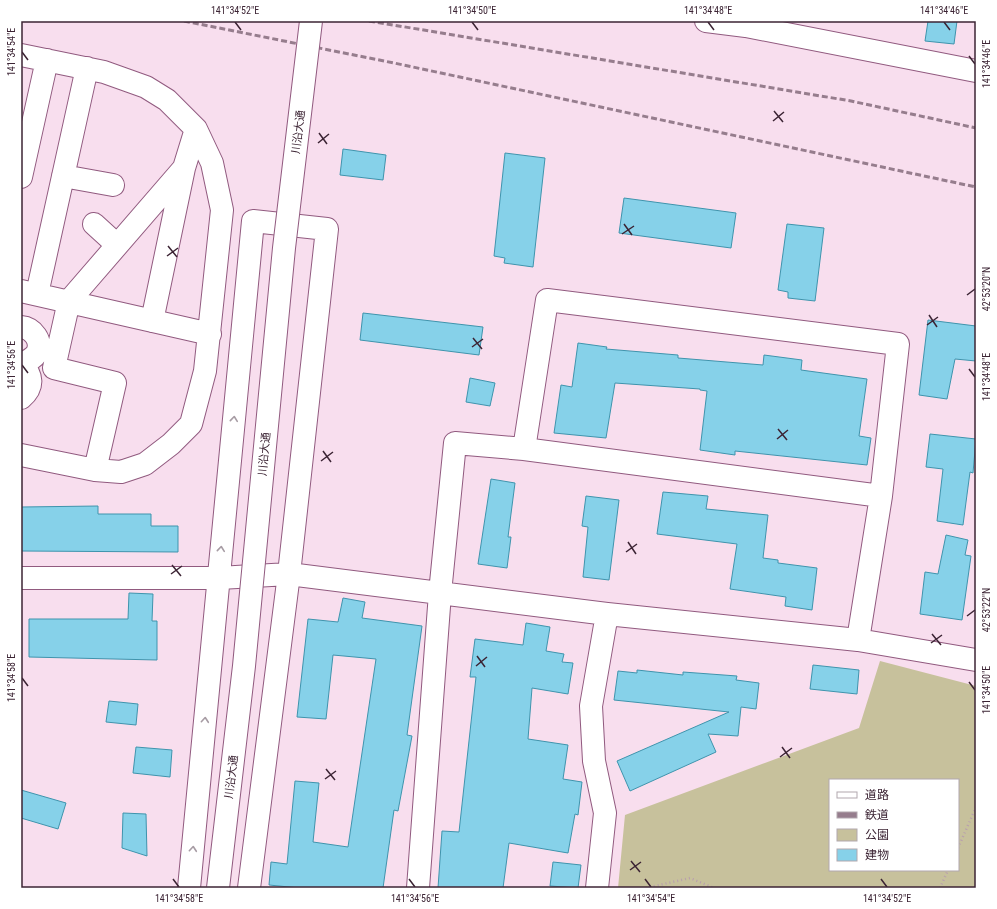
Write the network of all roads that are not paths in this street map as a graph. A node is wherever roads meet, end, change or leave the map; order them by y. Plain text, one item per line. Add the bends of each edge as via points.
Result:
1 (311, 21) edge
2 (706, 21) edge
3 (746, 24) edge
4 (21, 55) edge
5 (46, 60) junction
6 (87, 68) junction
7 (976, 71) edge
8 (196, 129) junction
9 (184, 168) junction
10 (63, 176) junction
11 (21, 178) edge
12 (113, 185) dead end
13 (94, 224) dead end
14 (117, 245) junction
15 (30, 293) edge
16 (69, 301) junction
17 (152, 320) junction
18 (23, 327) edge
19 (210, 334) junction
20 (21, 364) edge
21 (21, 398) edge
22 (524, 449) junction
23 (21, 455) edge
24 (94, 470) junction
25 (881, 496) junction
26 (289, 574) junction
27 (21, 578) edge
28 (218, 578) junction
29 (440, 593) junction
30 (607, 614) junction
31 (858, 640) junction
32 (976, 660) edge
33 (189, 888) edge
34 (218, 888) edge
35 (248, 888) edge
36 (418, 888) edge
37 (597, 888) edge

1 - 34 street, 川沿大通, bridge via 284,248 244,666
2 - 3 street
3 - 7 street
4 - 5 street
5 - 6 street
5 - 11 street
6 - 8 street via 146,87 167,100
6 - 10 street
8 - 9 street
8 - 19 street via 212,163 222,210
9 - 14 street
9 - 17 street
10 - 12 street
10 - 15 street
13 - 14 street
14 - 16 street
15 - 16 street
15 - 18 street
16 - 17 street
16 - 24 street via 54,368 115,383
17 - 19 street
18 - 20 street via 34,332 39,342 38,352 31,360
19 - 24 street via 205,371 191,424 145,464 121,472
20 - 21 street via 29,372 32,382 28,392
22 - 25 street
22 - 25 street via 548,300 898,344
22 - 29 street via 455,443
23 - 24 street
25 - 31 street
26 - 28 street
28 -> 26 street via 253,221 326,228
26 - 29 street
26 - 35 street
27 - 28 street
33 -> 28 street
29 - 30 street
29 - 36 street
30 - 31 street
30 - 37 street via 591,706 594,760 605,812
31 - 32 street

